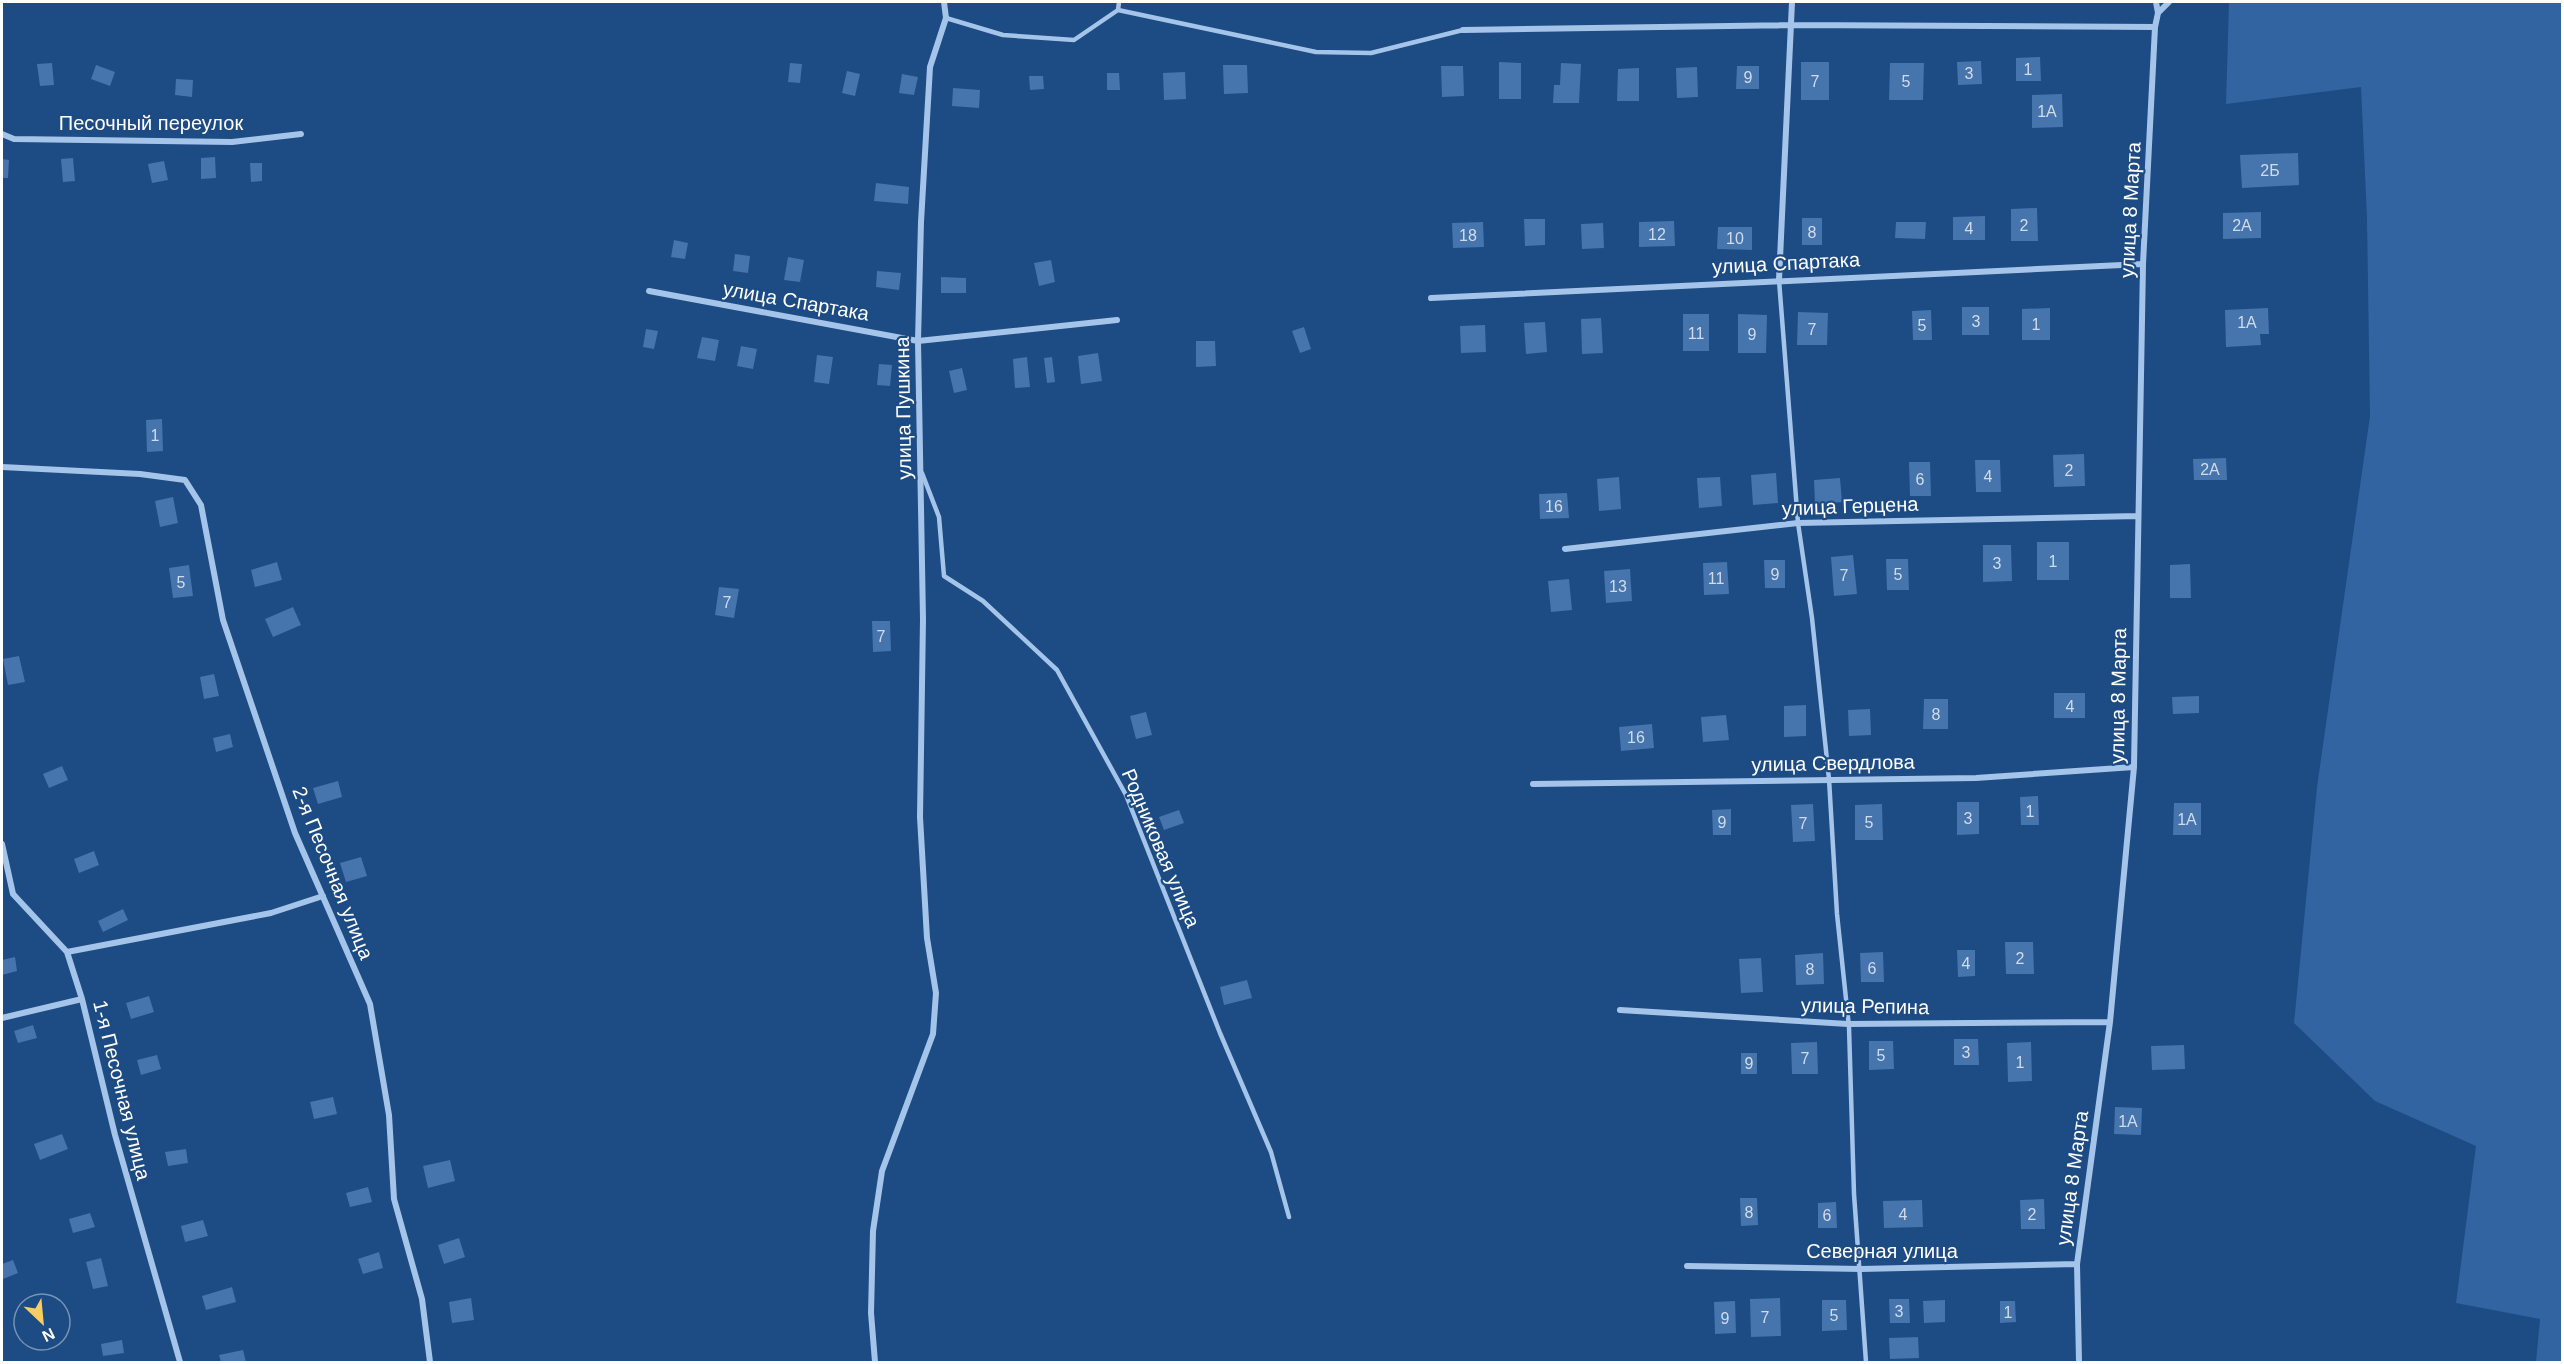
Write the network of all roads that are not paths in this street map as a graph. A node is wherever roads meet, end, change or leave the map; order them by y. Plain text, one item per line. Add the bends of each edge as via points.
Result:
1 (944, 2) edge
2 (1119, 2) edge
3 (1792, 2) edge
4 (2156, 2) edge
5 (2169, 2) edge
6 (1118, 10) junction
7 (2158, 13) junction
8 (946, 18) junction
9 (1792, 25) junction
10 (2155, 27) junction
11 (1463, 30) joint
12 (2, 134) edge
13 (301, 135) dead end
14 (2143, 264) junction
15 (1779, 280) junction
16 (649, 291) dead end
17 (1431, 298) dead end
18 (1116, 320) dead end
19 (918, 341) junction
20 (2, 467) edge
21 (920, 470) junction
22 (2138, 516) junction
23 (1798, 523) junction
24 (1565, 549) dead end
25 (2134, 767) junction
26 (1829, 779) junction
27 (1533, 784) dead end
28 (2, 844) edge
29 (323, 896) junction
30 (67, 952) junction
31 (82, 999) junction
32 (1620, 1010) dead end
33 (2, 1017) edge
34 (2110, 1022) junction
35 (1848, 1024) junction
36 (1289, 1217) dead end
37 (2077, 1264) junction
38 (1687, 1266) dead end
39 (1861, 1269) junction
40 (180, 1362) edge
41 (430, 1362) edge
42 (876, 1362) edge
43 (1866, 1362) edge
44 (2079, 1362) edge

1 - 8 street, улица Пушкина
2 - 6 lane
3 - 9 street
4 - 7 street
5 - 7 street
6 - 8 lane via 1074,40 1003,35
6 - 11 lane via 1316,52 1371,53
7 - 10 street, улица 8 Марта
8 - 19 street, улица Пушкина via 930,67
9 - 10 street
9 - 11 street
9 - 15 street
10 - 14 street, улица 8 Марта
12 - 13 street, Песочный переулок via 14,139 221,141
14 - 15 street, улица Спартака
14 - 22 street, улица 8 Марта
15 - 17 street, улица Спартака
15 - 23 lane
16 - 19 street, улица Спартака
18 - 19 street, улица Спартака
19 - 21 street, улица Пушкина
20 - 29 street, 2-я Песочная улица via 185,480 201,505 223,620 295,833
21 - 36 lane, Родниковая улица via 939,517 945,576 983,601 1057,670 1126,795 1271,1152
21 - 42 street, улица Пушкина via 920,817 927,938 936,993 933,1035 882,1171 873,1231 871,1313
22 - 23 street, улица Герцена
22 - 25 street, улица 8 Марта
23 - 24 street, улица Герцена
23 - 26 lane
25 - 26 street, улица Свердлова via 1976,778
25 - 34 street, улица 8 Марта
26 - 27 street, улица Свердлова
26 - 35 lane
28 - 30 street, 1-я Песочная улица via 14,894
29 - 30 street via 271,913
29 - 41 street, 2-я Песочная улица via 370,1004 389,1115 394,1199 422,1299
30 - 31 street, 1-я Песочная улица
31 - 33 street
31 - 40 street, 1-я Песочная улица via 115,1135
32 - 35 street, улица Репина
34 - 35 street, улица Репина
34 - 37 street, улица 8 Марта
35 - 39 lane via 1854,1194
37 - 39 street, Северная улица
37 - 44 street, улица 8 Марта
38 - 39 street, Северная улица
39 - 43 lane

